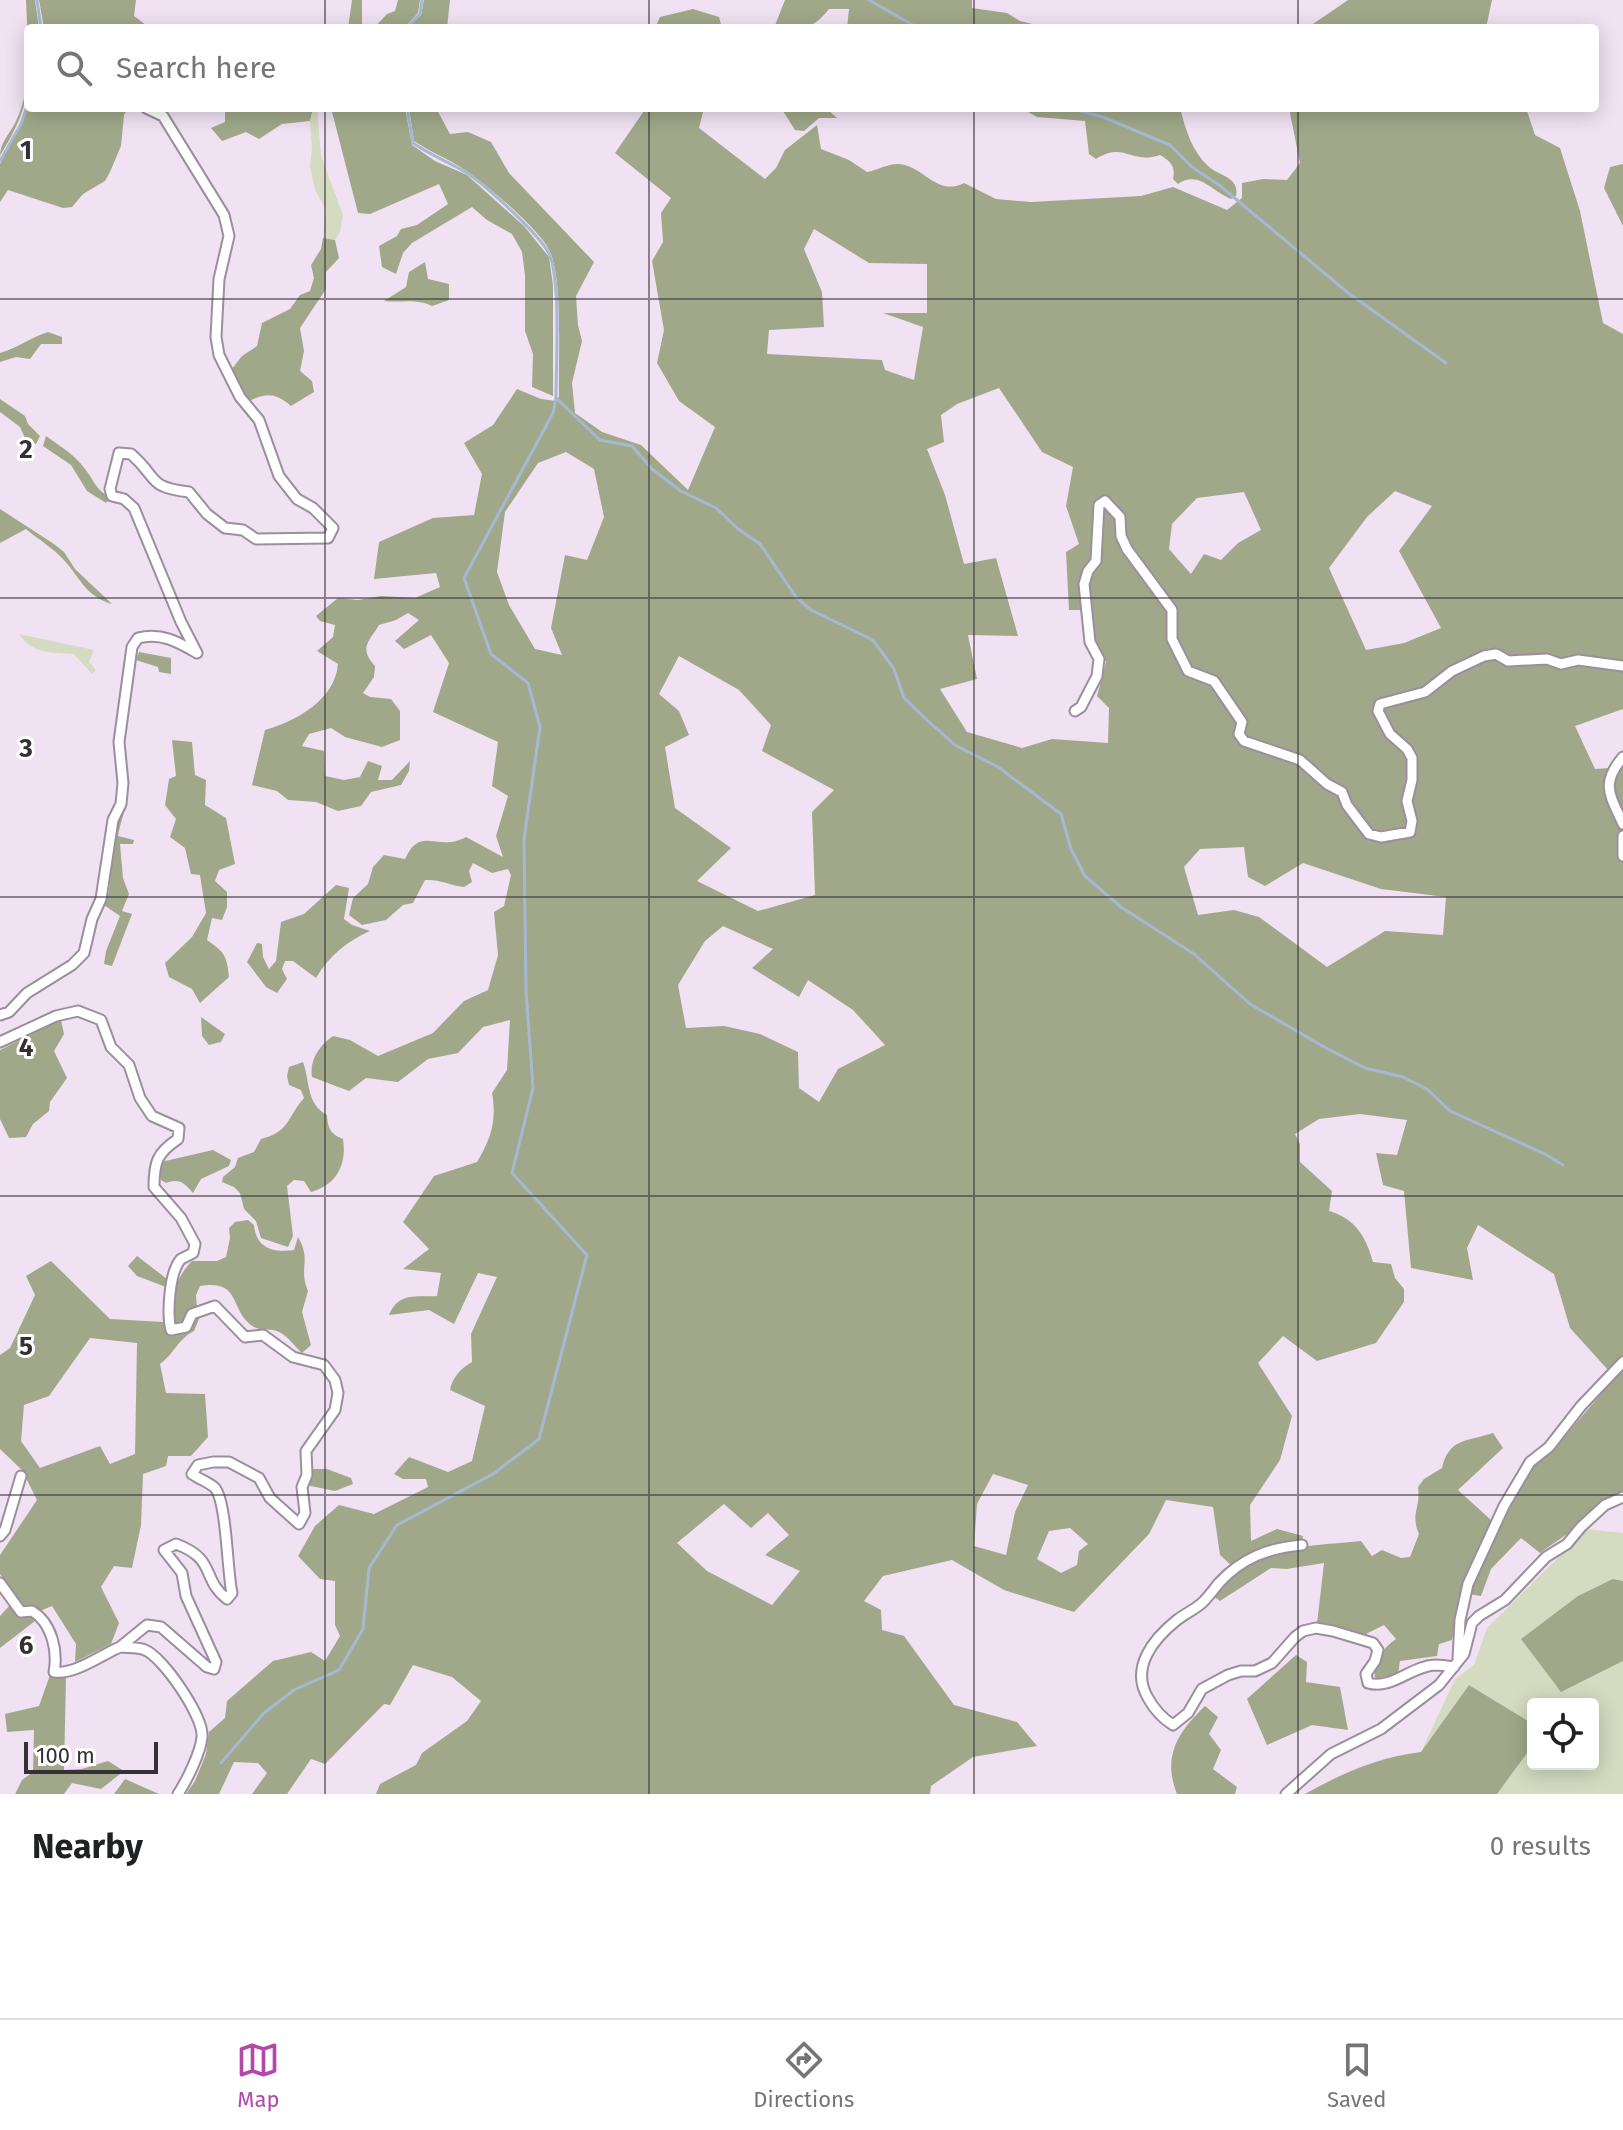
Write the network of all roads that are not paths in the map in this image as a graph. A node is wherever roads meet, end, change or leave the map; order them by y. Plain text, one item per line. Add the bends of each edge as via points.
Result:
1 (163, 112) edge
2 (1623, 666) edge
3 (1075, 711) dead end
4 (1623, 757) edge
5 (1623, 824) edge
6 (1623, 836) edge
7 (1623, 856) edge
8 (0, 1015) edge
9 (0, 1042) edge
10 (1623, 1362) edge
11 (21, 1476) dead end
12 (1623, 1497) edge
13 (0, 1536) edge
14 (1302, 1545) dead end
15 (0, 1583) edge
16 (120, 1647) junction
17 (1456, 1663) junction
18 (178, 1794) edge
19 (1286, 1794) edge

1 - 8 street via 224,215 229,236 219,279 219,355 240,397 259,420 279,476 297,499 333,528 328,538 256,539 243,530 225,528 189,492 158,485 131,454 119,453 112,496 134,508 197,653 153,634 138,638 132,647 119,742 121,804 84,953
2 - 3 street via 1578,660 1508,661 1496,654 1452,671 1425,692 1380,704 1378,711 1390,734 1412,758 1407,801 1412,821 1410,832 1369,834 1342,792 1300,760 1244,741 1239,734 1242,722 1214,681 1188,671 1172,639 1172,610 1127,549 1120,517 1105,501 1099,505 1096,561 1084,584 1090,642 1099,659 1097,676
4 - 5 street via 1608,788
6 - 7 street
9 - 16 street via 78,1011 101,1020 152,1116 179,1128 178,1139 154,1165 154,1187 195,1244 175,1273 167,1313 171,1330 186,1327 192,1314 215,1306 245,1337 263,1335 293,1357 324,1365 338,1393 335,1410 306,1451 305,1513 299,1524 270,1498 259,1478 229,1462 198,1465 192,1474 215,1488 223,1501 232,1593 227,1599 217,1592 206,1563 190,1549 176,1544 164,1550 182,1573 186,1596 216,1662 214,1669 161,1627 147,1625
10 - 17 street via 1530,1462 1504,1506 1468,1584
11 - 13 street
12 - 17 street via 1605,1505 1505,1600 1479,1616
14 - 17 street via 1278,1547 1235,1567 1154,1643 1140,1673 1142,1689 1164,1719 1173,1725 1180,1721 1210,1683 1272,1663 1295,1637 1316,1628 1373,1643 1378,1650 1366,1674 1368,1683 1376,1686 1433,1665
15 - 16 street via 21,1612 32,1611 43,1621 57,1652 54,1672 74,1669
16 - 18 street via 145,1650 156,1658 200,1723 202,1737
17 - 19 street via 1439,1685 1381,1729 1331,1754

